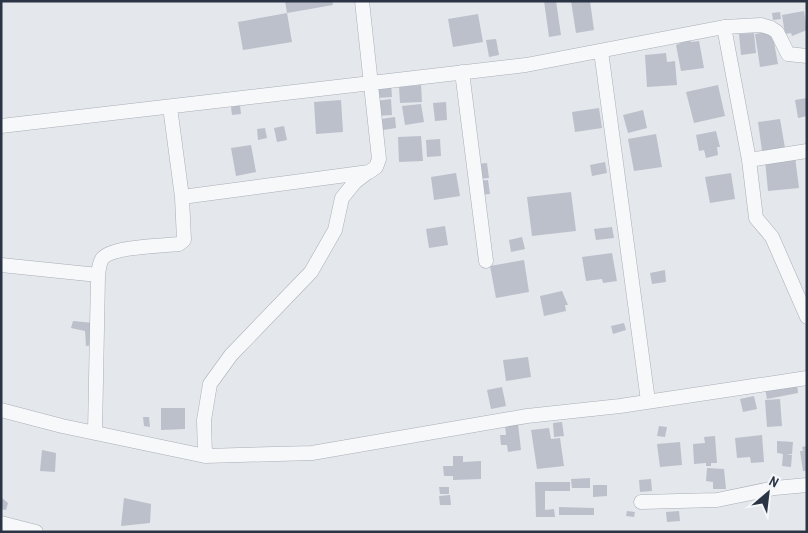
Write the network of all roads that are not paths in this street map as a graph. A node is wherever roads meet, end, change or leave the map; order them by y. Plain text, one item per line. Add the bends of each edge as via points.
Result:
1 (362, 1) edge
2 (724, 28) junction
3 (602, 51) junction
4 (807, 56) edge
5 (462, 72) junction
6 (372, 82) junction
7 (170, 107) junction
8 (1, 126) edge
9 (807, 152) edge
10 (749, 160) junction
11 (369, 172) junction
12 (182, 197) junction
13 (486, 261) dead end
14 (1, 265) edge
15 (98, 274) junction
16 (807, 316) edge
17 (807, 378) edge
18 (648, 401) junction
19 (1, 410) edge
20 (95, 433) junction
21 (205, 456) junction
22 (807, 485) edge
23 (641, 502) dead end
24 (1, 523) edge
25 (36, 532) edge

1 - 6 street
2 - 3 street
2 - 4 street via 761,25 771,28 777,32 788,54
2 - 10 street
3 - 5 street via 526,65
3 - 18 street
5 - 6 street
5 - 13 street
6 - 7 street
6 - 11 street via 379,159 376,168
7 - 8 street
7 - 12 street
9 - 10 street
10 - 16 street via 756,218 772,237
11 - 12 street
11 - 21 street via 355,182 342,198 335,230 311,272 231,355 210,384 204,420
12 - 15 street via 185,236 182,242 109,254 102,259
14 - 15 street
15 - 20 street
17 - 18 street
18 - 21 street via 527,416 312,453
19 - 20 street
20 - 21 street
22 - 23 street via 717,500
24 - 25 street

